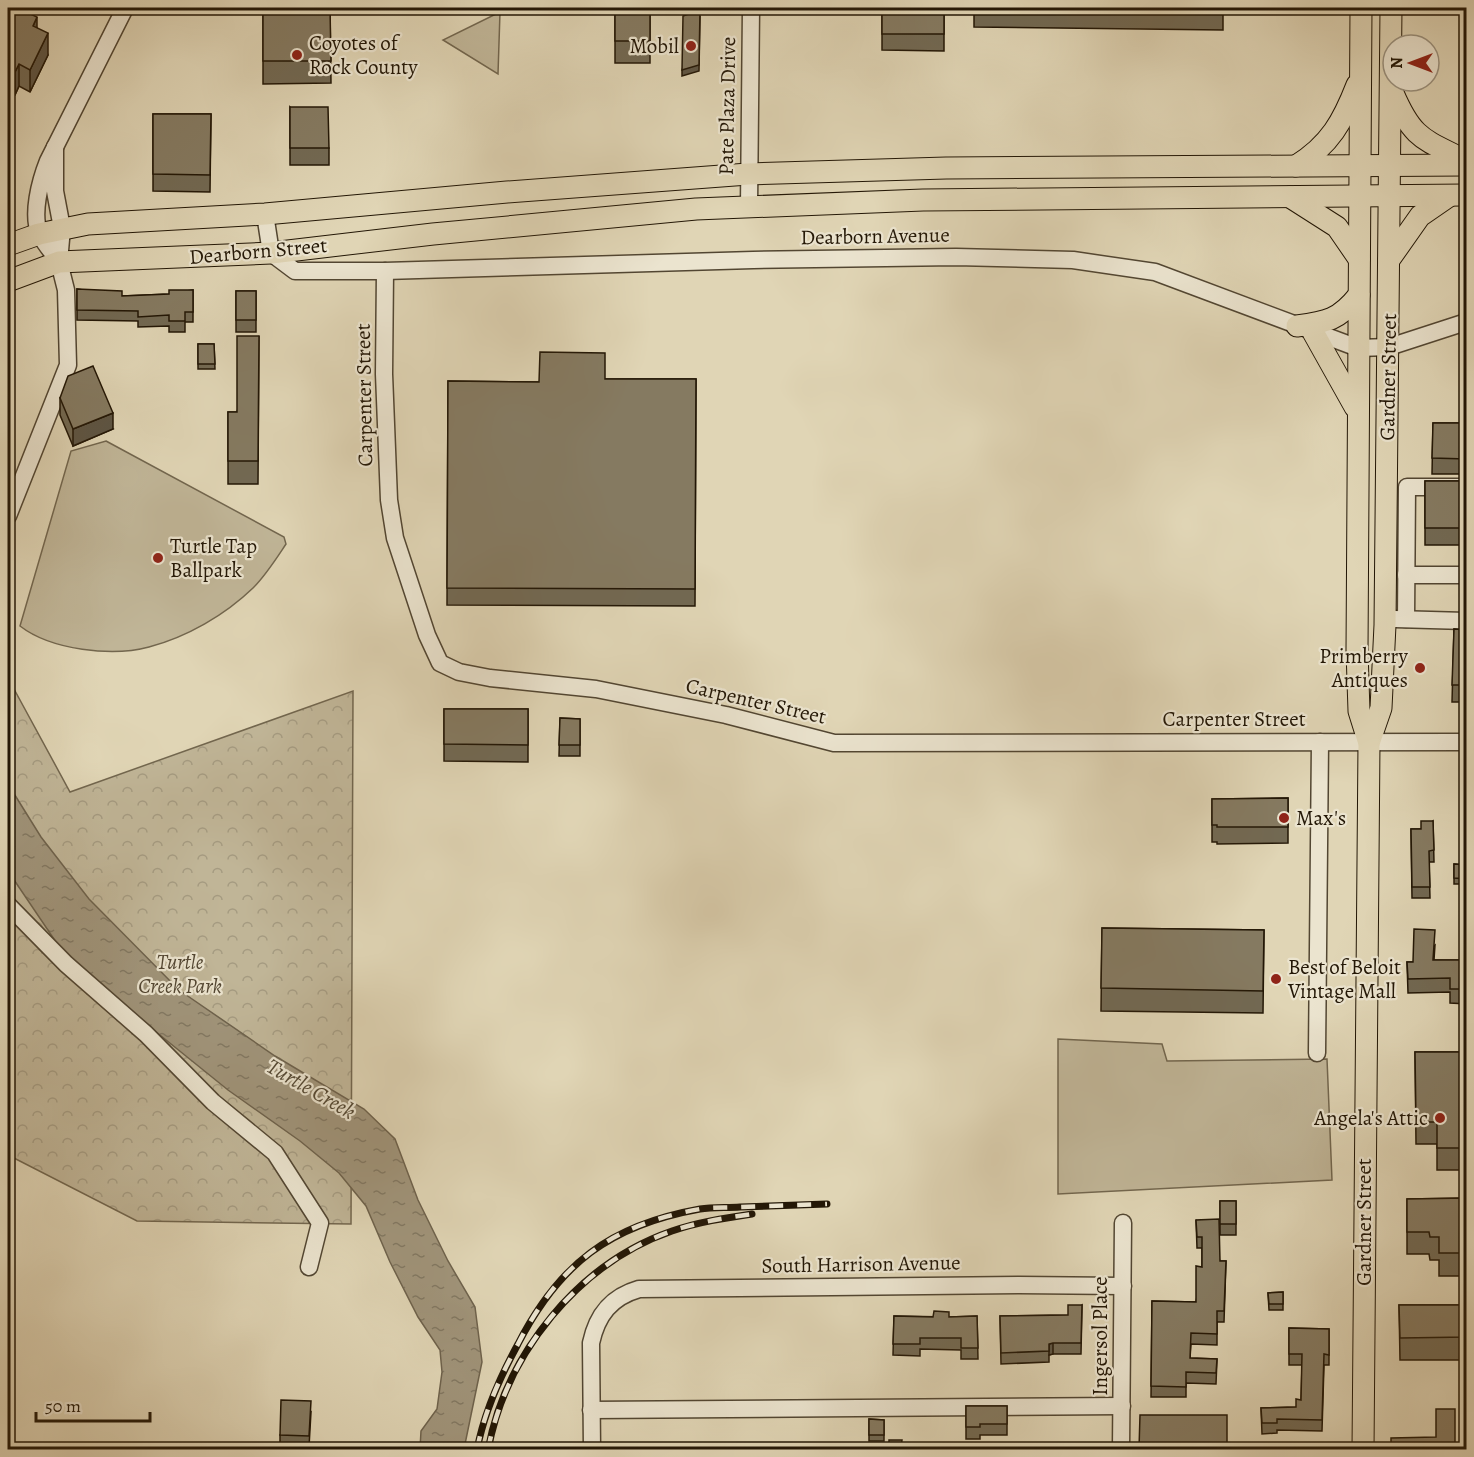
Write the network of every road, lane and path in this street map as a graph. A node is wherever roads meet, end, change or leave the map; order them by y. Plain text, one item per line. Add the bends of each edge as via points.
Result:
1 (125, 8) edge
2 (136, 8) edge
3 (751, 8) edge
4 (1361, 8) edge
5 (1391, 8) edge
6 (1391, 33) edge
7 (1361, 73) junction
8 (1390, 93) edge
9 (1393, 93) edge
10 (55, 147) junction
11 (1467, 163) edge
12 (1296, 166) junction
13 (1360, 166) junction
14 (1389, 167) junction
15 (748, 174) junction
16 (1458, 195) edge
17 (1360, 196) junction
18 (1389, 196) junction
19 (1290, 197) junction
20 (749, 206) junction
21 (265, 214) junction
22 (62, 228) junction
23 (39, 234) junction
24 (8, 245) edge
25 (271, 254) junction
26 (1359, 260) junction
27 (1389, 260) junction
28 (59, 262) junction
29 (385, 271) junction
30 (8, 281) edge
31 (1359, 295) junction
32 (1467, 322) edge
33 (1305, 329) junction
34 (1389, 346) junction
35 (1358, 348) junction
36 (1357, 411) junction
37 (1467, 487) edge
38 (8, 516) edge
39 (1397, 528) junction
40 (1406, 575) junction
41 (1467, 575) edge
42 (1385, 619) junction
43 (1406, 619) junction
44 (1467, 621) edge
45 (1320, 742) junction
46 (1467, 742) edge
47 (1369, 743) junction
48 (11, 914) edge
49 (1317, 1053) dead end
50 (1123, 1223) dead end
51 (309, 1267) dead end
52 (1123, 1286) junction
53 (1122, 1406) junction
54 (591, 1410) junction
55 (592, 1449) edge
56 (1121, 1449) edge
57 (1363, 1449) edge

1 - 2 street
1 - 10 street
3 - 15 street, Pate Plaza Drive
4 - 7 main road, Gardner Street
5 - 6 main road, Gardner Street
7 - 12 main road via 1333,134
7 - 13 main road, Gardner Street
8 - 14 main road, Gardner Street
9 - 11 main road via 1402,115 1417,134
10 - 22 street via 55,191
10 - 23 street via 40,183
11 - 14 main road, Dearborn Street
12 - 13 main road, Dearborn Street
12 - 15 main road, Dearborn Street via 946,168
13 - 14 main road, Dearborn Street
13 - 17 main road, Gardner Street
14 - 18 main road, Gardner Street
15 - 20 street, Pate Plaza Drive
15 - 21 main road, Dearborn Street
16 - 18 main road, Dearborn Street
16 - 27 main road via 1420,216
17 - 18 main road, Dearborn Street
17 - 19 main road, Dearborn Street
17 - 26 main road, Gardner Street
18 - 27 main road, Gardner Street
19 - 20 main road, Dearborn Street via 923,200
19 - 26 main road via 1337,227
20 - 25 main road, Dearborn Street via 511,226
21 - 22 main road, Dearborn Street
21 - 25 street
22 - 23 main road, Dearborn Street
22 - 28 street
23 - 24 main road, Dearborn Street
23 - 28 street
25 - 28 main road, Dearborn Street
25 - 29 street, Dearborn Avenue via 295,271
26 - 31 main road, Gardner Street
27 - 34 main road, Gardner Street
28 - 30 main road, Dearborn Street
28 - 38 street via 66,290 68,365
29 - 33 street, Dearborn Avenue via 753,260 1073,260 1155,272
29 - 45 street, Carpenter Street via 389,500 395,538 440,663 459,672 490,678 596,689 726,715 834,743
31 - 33 main road via 1338,316
31 - 35 main road, Gardner Street
32 - 34 street, Dearborn Avenue
33 - 35 street, Dearborn Avenue
33 - 36 main road
34 - 35 street, Dearborn Avenue
34 - 39 main road, Gardner Street
35 - 36 main road, Gardner Street
36 - 47 main road, Gardner Street via 1359,711
37 - 39 street via 1407,487
39 - 40 street
39 - 42 main road, Gardner Street
40 - 41 street
40 - 43 street
42 - 43 street
42 - 47 main road, Gardner Street via 1381,708
43 - 44 street
45 - 47 street, Carpenter Street
45 - 49 street
46 - 47 street, Carpenter Street
47 - 57 main road, Gardner Street
48 - 51 street via 146,1034 213,1102 275,1153 320,1223
50 - 52 street, Ingersol Place
52 - 53 street, Ingersol Place
52 - 54 street, South Harrison Avenue via 639,1289 624,1293 598,1320 591,1343
53 - 54 street
53 - 56 street, Ingersol Place
54 - 55 street

